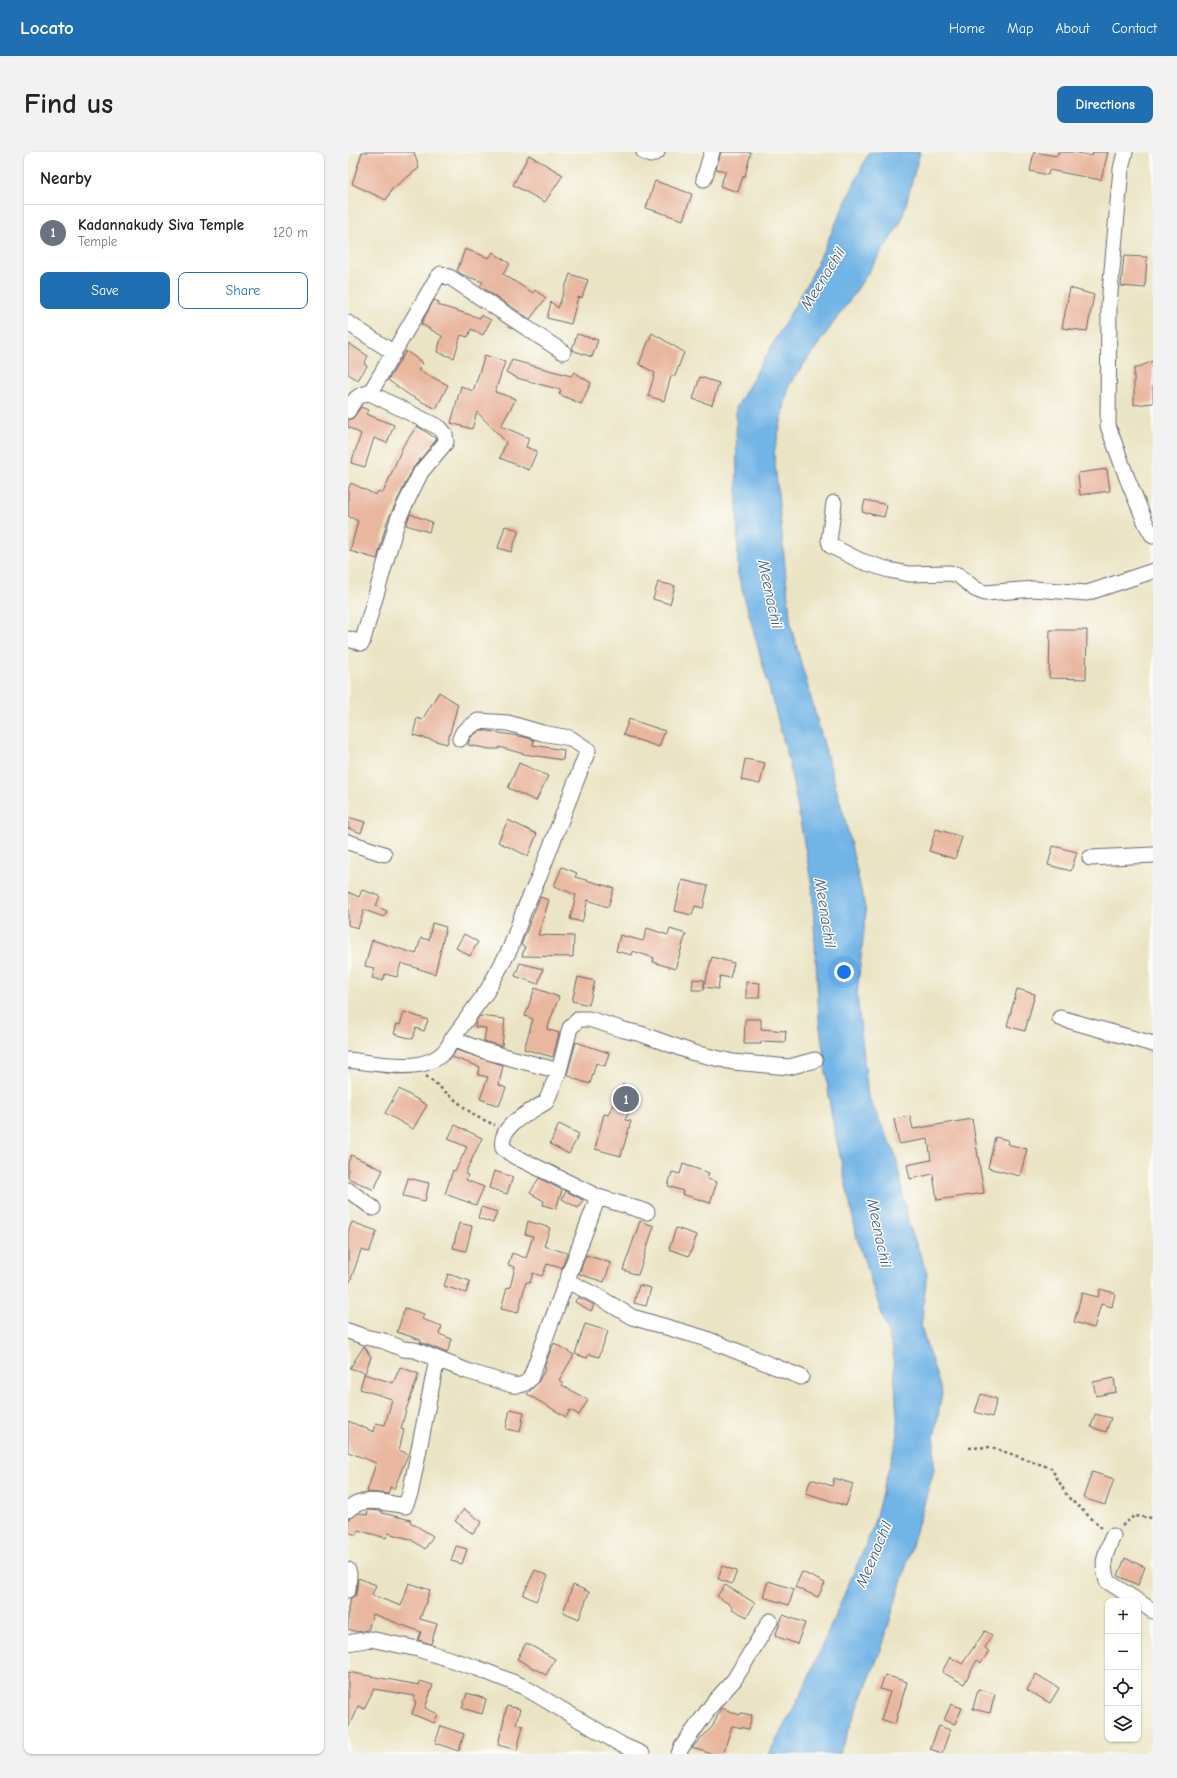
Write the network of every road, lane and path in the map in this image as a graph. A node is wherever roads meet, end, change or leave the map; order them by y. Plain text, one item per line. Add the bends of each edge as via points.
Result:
1 (644, 152) edge
2 (657, 152) edge
3 (712, 152) edge
4 (1125, 152) edge
5 (704, 179) dead end
6 (348, 323) edge
7 (563, 352) dead end
8 (394, 353) junction
9 (370, 393) junction
10 (348, 411) edge
11 (834, 503) dead end
12 (1153, 536) edge
13 (1153, 571) edge
14 (348, 639) edge
15 (460, 739) dead end
16 (348, 842) edge
17 (384, 854) dead end
18 (1153, 855) edge
19 (1090, 858) dead end
20 (1060, 1018) dead end
21 (452, 1039) junction
22 (1153, 1044) edge
23 (348, 1060) edge
24 (815, 1060) dead end
25 (412, 1064) junction
26 (559, 1071) junction
27 (506, 1130) junction
28 (348, 1190) edge
29 (598, 1197) junction
30 (374, 1208) dead end
31 (647, 1212) dead end
32 (567, 1281) junction
33 (348, 1331) edge
34 (437, 1359) junction
35 (801, 1377) dead end
36 (969, 1448) dead end
37 (348, 1510) edge
38 (1153, 1518) edge
39 (1113, 1536) junction
40 (348, 1570) edge
41 (348, 1590) edge
42 (1153, 1611) edge
43 (770, 1621) dead end
44 (348, 1642) edge
45 (642, 1754) edge
46 (679, 1754) edge

1 - 2 street via 650,155
3 - 5 street
4 - 12 street via 1121,169 1109,304 1108,426 1127,478
6 - 8 street
7 - 8 street via 463,285 441,274
8 - 9 street
9 - 10 street via 354,399
9 - 14 street via 440,428 445,434 446,442 421,472 398,519 362,643
11 - 13 street via 829,541 831,546 861,561 889,570 910,574 958,575 975,589 985,593 1034,589 1087,593
15 - 21 street via 463,732 478,721 508,724 570,738 588,750 510,949 487,991
16 - 17 street
18 - 19 street
20 - 22 street
21 - 25 street via 441,1057 427,1064
21 - 26 street via 485,1052
23 - 25 street
24 - 26 street via 789,1067 747,1064 694,1053 641,1034 589,1020 579,1020 570,1028
25 - 27 path via 476,1116
26 - 27 street via 546,1102
27 - 29 street via 501,1141 503,1148 514,1156
28 - 30 street
29 - 31 street
29 - 32 street
32 - 34 street via 530,1379 526,1383 512,1385
32 - 35 street via 632,1317 704,1338
33 - 34 street
34 - 37 street via 410,1494 405,1506 366,1501 354,1504
36 - 39 path via 991,1447 1051,1468 1068,1497
38 - 39 path via 1134,1516 1124,1522
39 - 42 street via 1104,1556 1103,1570 1107,1581
40 - 41 street
43 - 46 street via 734,1680 714,1702
44 - 45 street via 370,1639 411,1647 477,1668 522,1686

